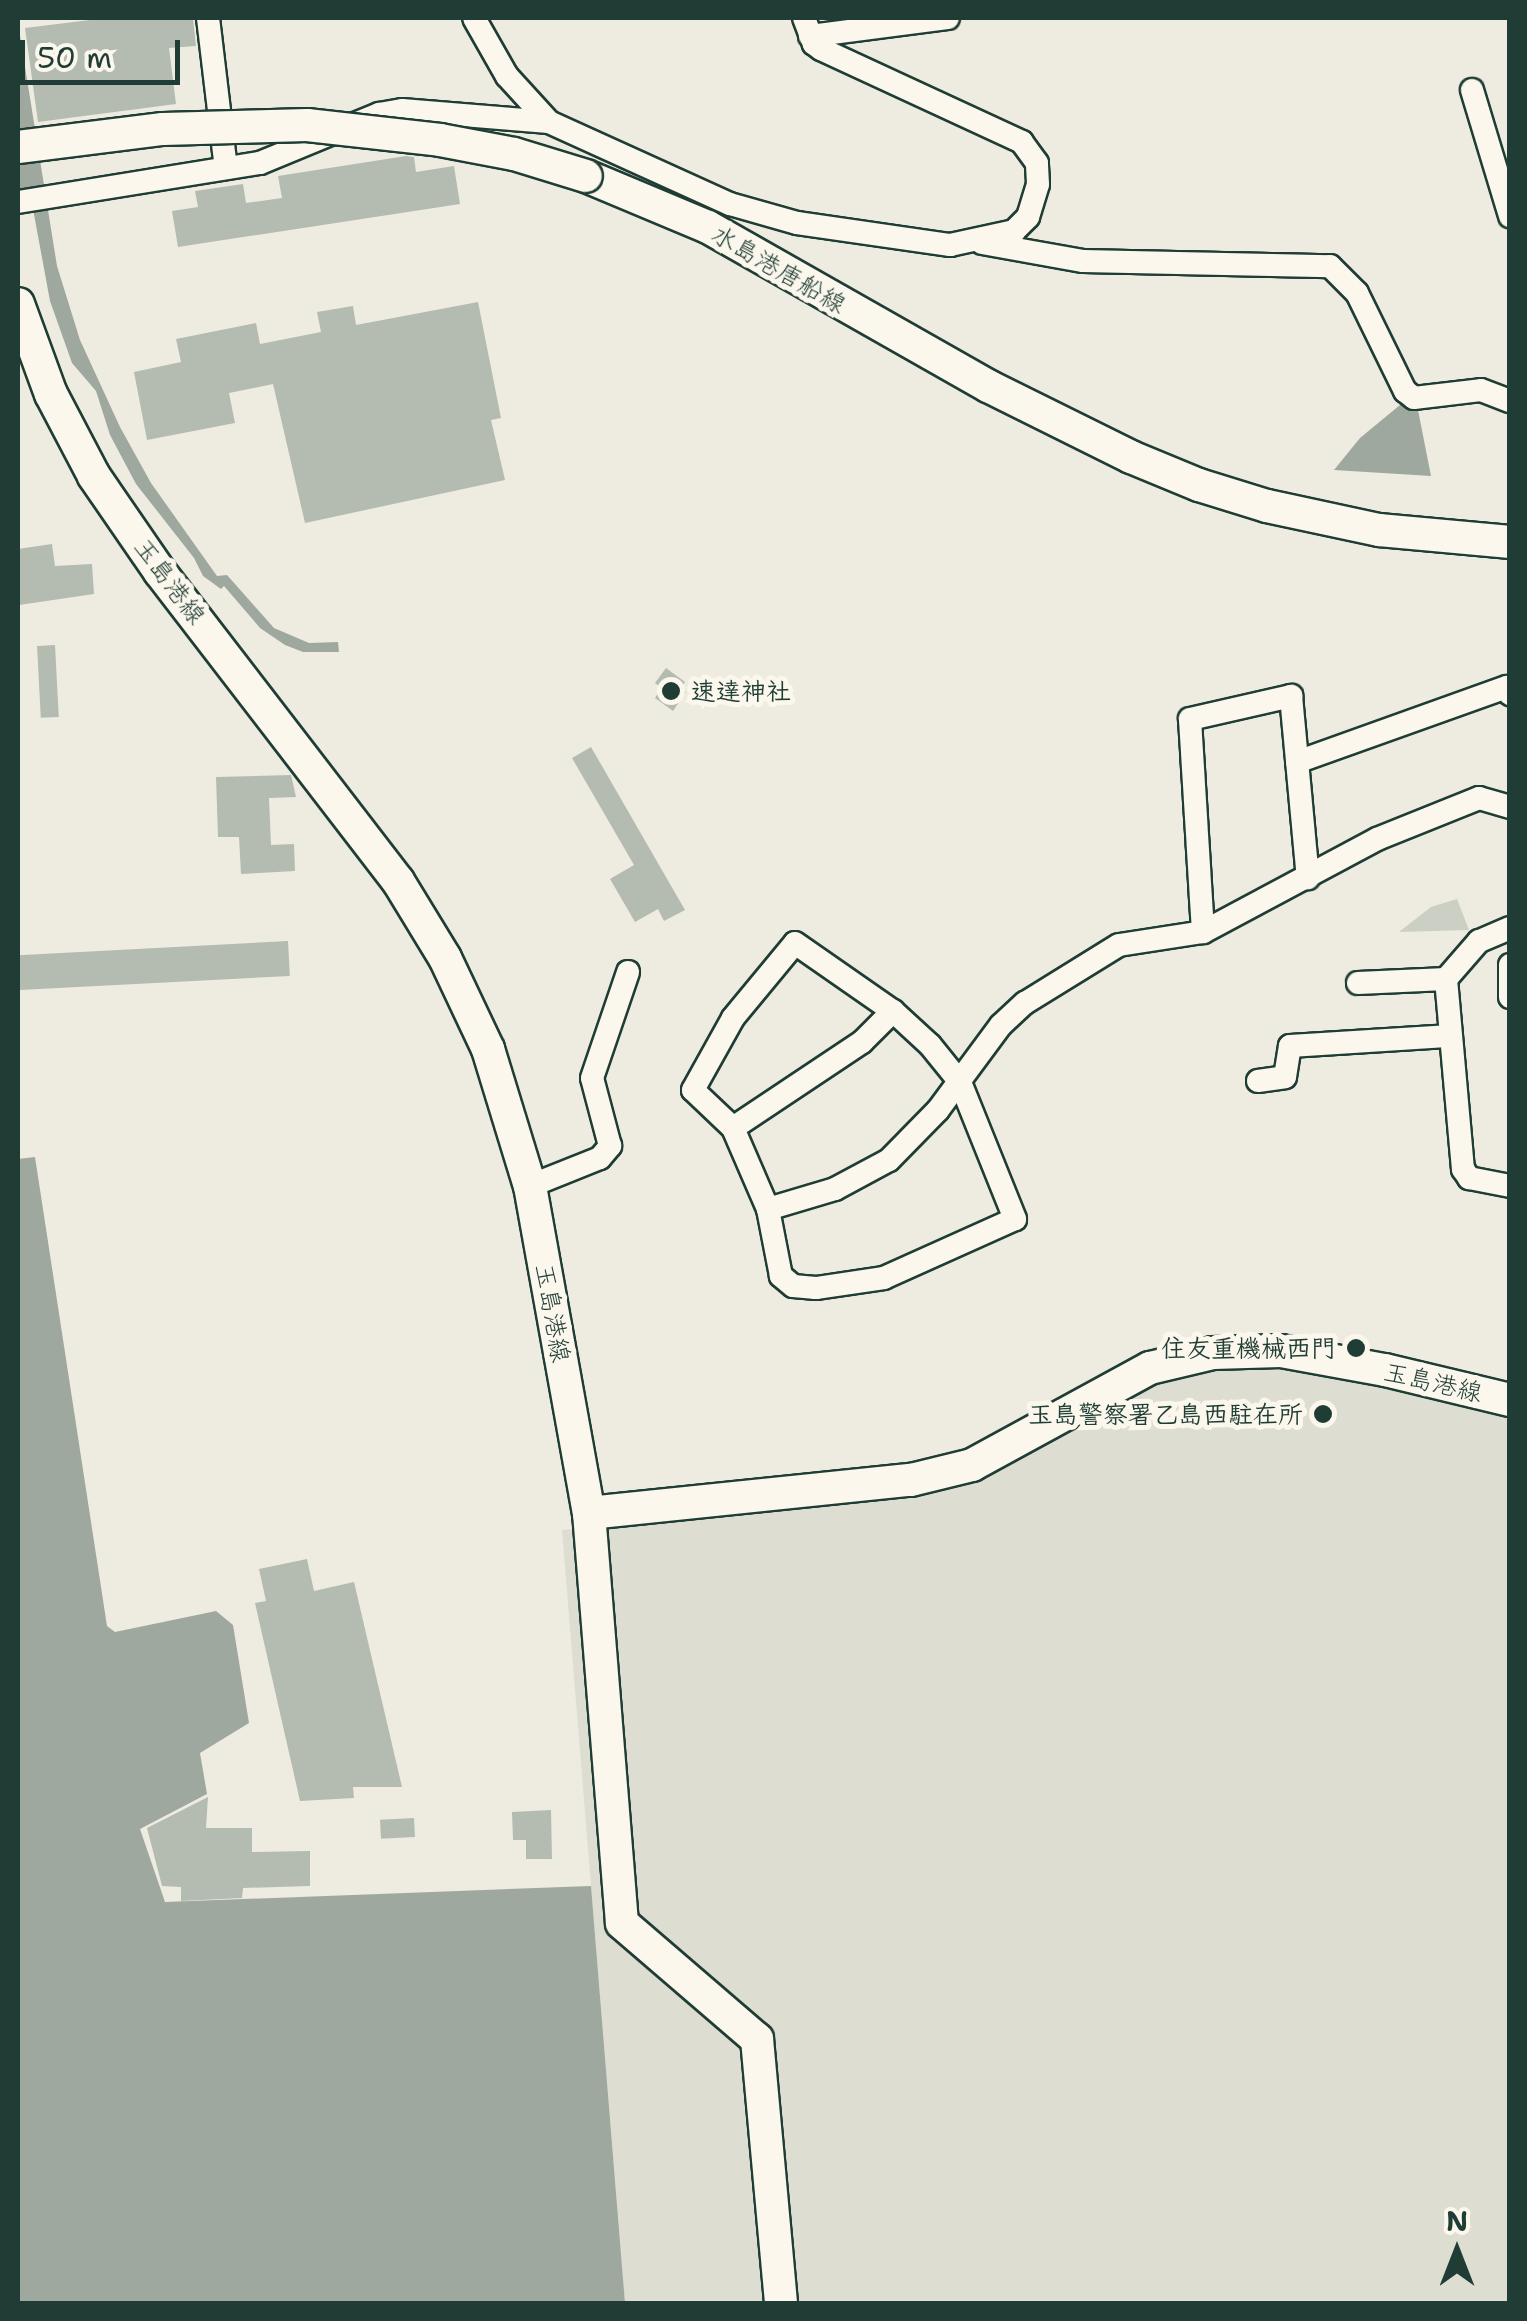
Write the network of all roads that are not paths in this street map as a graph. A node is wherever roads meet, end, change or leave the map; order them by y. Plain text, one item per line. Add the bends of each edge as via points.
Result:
1 (208, 18) edge
2 (474, 18) edge
3 (948, 18) edge
4 (807, 27) edge
5 (1472, 90) dead end
6 (549, 122) junction
7 (18, 146) edge
8 (226, 168) junction
9 (18, 202) edge
10 (1510, 216) edge
11 (977, 242) junction
12 (18, 304) edge
13 (1510, 401) edge
14 (1131, 457) junction
15 (1510, 522) edge
16 (1510, 542) edge
17 (1510, 563) edge
18 (1510, 694) edge
19 (1297, 762) junction
20 (1510, 806) edge
21 (1308, 878) junction
22 (1510, 928) edge
23 (1203, 932) junction
24 (1510, 965) edge
25 (628, 972) dead end
26 (1446, 979) junction
27 (1358, 982) dead end
28 (1510, 998) edge
29 (893, 1011) junction
30 (1451, 1036) junction
31 (1258, 1081) dead end
32 (960, 1082) junction
33 (733, 1128) junction
34 (530, 1186) junction
35 (1510, 1186) edge
36 (768, 1210) junction
37 (1510, 1400) edge
38 (589, 1512) junction
39 (781, 2304) edge

1 - 8 street
2 - 6 street via 507,76
3 - 4 street
4 - 11 street via 821,50 1010,134 1033,153 1038,184 1028,217 1014,231
5 - 10 street
6 - 8 street via 402,110 260,163
6 - 11 street via 730,204 843,230 950,245
7 - 14 main road, 水島港唐船線, bridge via 163,130 307,125 514,154 708,227 988,386
8 - 9 street
11 - 13 street via 1083,261 1330,266 1357,294 1414,398 1481,390
12 - 34 main road, 玉島港線 via 51,394 94,476 387,867 445,958 488,1049
14 - 15 main road via 1209,468 1374,508
14 - 16 main road, 水島港唐船線 via 1267,506 1379,530
14 - 17 main road via 1188,498 1259,524 1379,552
18 - 19 street via 1507,687
19 - 21 street
19 - 23 street via 1291,696 1190,719
20 - 21 street via 1479,798
21 - 23 street
22 - 26 street via 1478,941
23 - 32 street via 1119,944 1025,1004
24 - 28 street
25 - 34 street via 592,1078 610,1146 600,1158
26 - 27 street
26 - 30 street
29 - 32 street
29 - 33 street via 862,1042
29 - 33 street via 794,943 733,1018 693,1090
30 - 31 street via 1290,1046 1285,1077
30 - 35 street via 1463,1169 1469,1178
32 - 36 street via 889,1160 835,1188
32 - 36 street via 1015,1219 884,1278 816,1288 793,1286 781,1276
33 - 36 street
34 - 38 main road, 玉島港線
37 - 38 main road, 玉島港線 via 1281,1351 1213,1353 1150,1368 972,1465 911,1480
38 - 39 main road via 622,1923 757,2039

